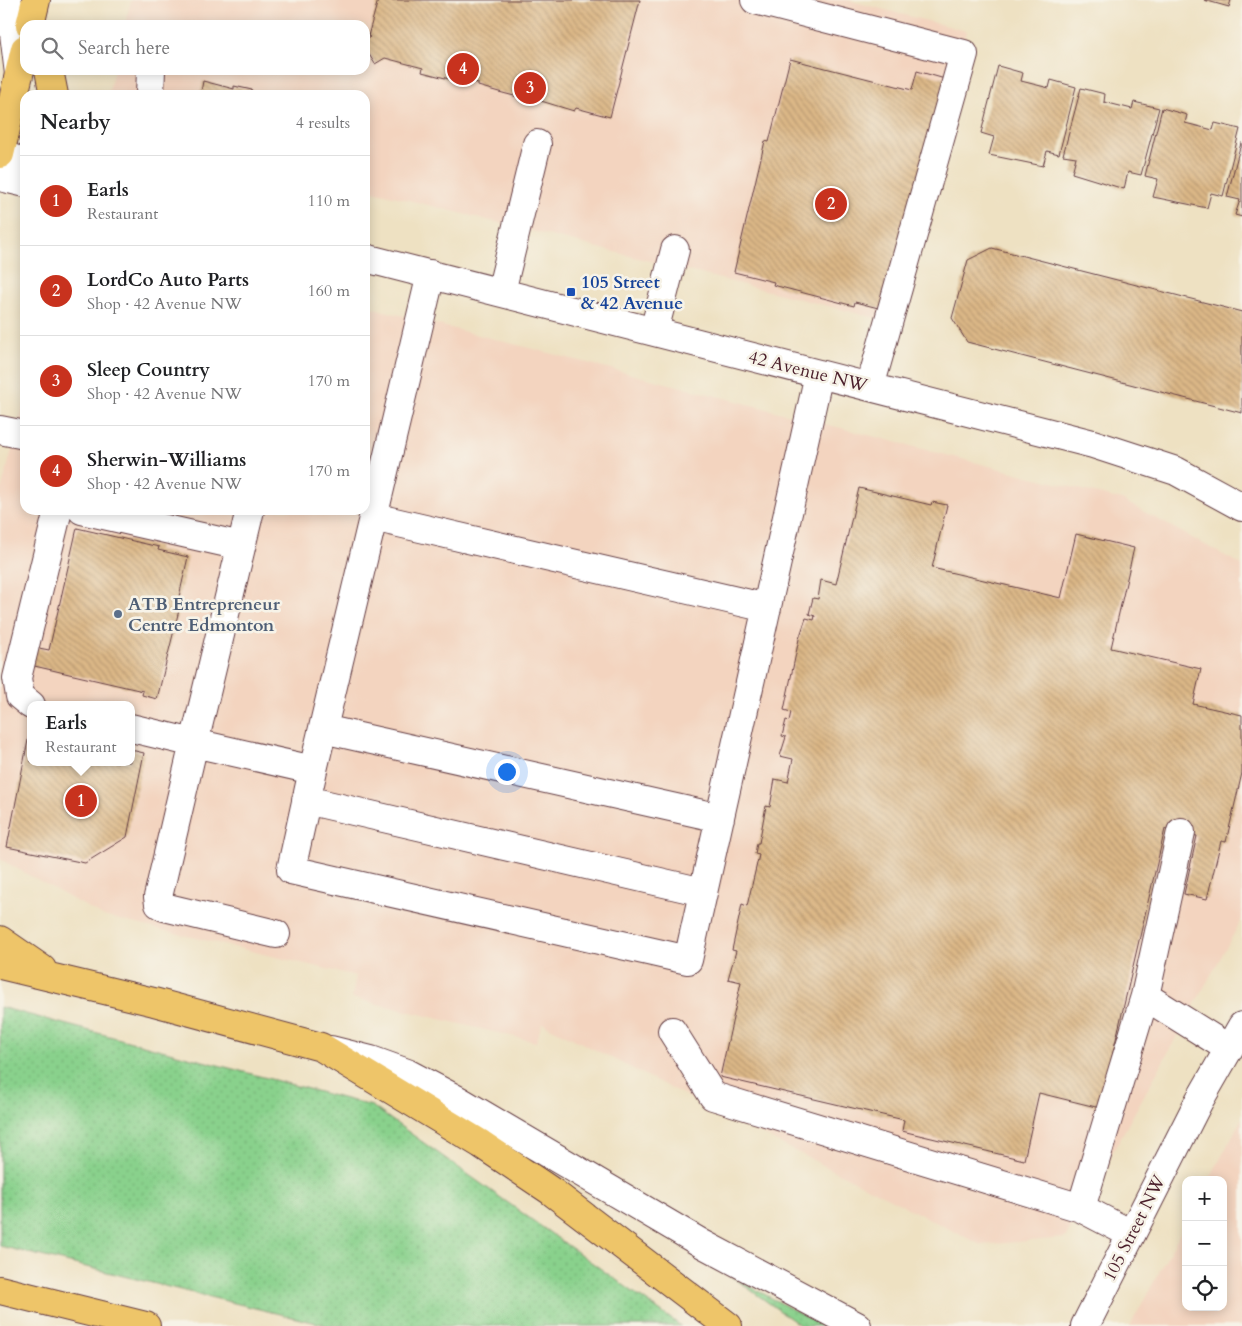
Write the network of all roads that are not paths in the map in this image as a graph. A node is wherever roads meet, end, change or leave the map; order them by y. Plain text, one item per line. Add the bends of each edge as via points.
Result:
1 (7, 0) edge
2 (755, 0) edge
3 (20, 52) edge
4 (20, 70) edge
5 (49, 75) edge
6 (151, 75) edge
7 (53, 90) edge
8 (150, 90) edge
9 (537, 144) dead end
10 (0, 155) edge
11 (20, 161) edge
12 (0, 177) edge
13 (20, 182) edge
14 (675, 250) dead end
15 (370, 259) edge
16 (431, 274) junction
17 (501, 292) junction
18 (654, 331) junction
19 (819, 374) junction
20 (870, 386) junction
21 (0, 430) edge
22 (20, 434) edge
23 (1242, 507) edge
24 (57, 515) edge
25 (111, 515) edge
26 (249, 515) edge
27 (373, 517) junction
28 (241, 546) junction
29 (767, 608) junction
30 (27, 702) edge
31 (323, 728) junction
32 (135, 729) edge
33 (194, 743) junction
34 (313, 770) junction
35 (306, 800) junction
36 (720, 818) junction
37 (1181, 832) dead end
38 (703, 892) junction
39 (276, 934) dead end
40 (0, 940) edge
41 (0, 965) edge
42 (54, 977) junction
43 (1145, 996) junction
44 (672, 1031) dead end
45 (1235, 1037) edge
46 (321, 1047) junction
47 (1081, 1208) junction
48 (1131, 1234) junction
49 (0, 1290) edge
50 (146, 1326) edge
51 (728, 1326) edge
52 (857, 1326) edge
53 (1085, 1326) edge

1 - 3 street
2 - 20 street via 964,54
4 - 10 highway
5 - 7 highway
6 - 8 street
9 - 17 street
10 - 11 street
12 - 13 street
14 - 18 street
15 - 16 street, 42 Avenue NW
16 - 17 street, 42 Avenue NW
16 - 27 street
17 - 18 street, 42 Avenue NW
18 - 19 street, 42 Avenue NW
19 - 20 street, 42 Avenue NW
19 - 29 street
20 - 23 street, 42 Avenue NW via 1132,455 1176,471
21 - 22 street
24 - 30 street via 17,678 20,696
25 - 28 street
26 - 28 street
27 - 29 street
27 - 31 street
28 - 33 street
29 - 36 street
31 - 34 street
31 - 36 street
32 - 33 street
33 - 34 street
33 - 39 street via 159,904 164,908
34 - 35 street
35 - 38 street
35 - 38 street via 291,870 688,960
36 - 38 street
37 - 43 street
40 - 42 highway
41 - 42 highway
42 - 46 highway
43 - 45 street
43 - 47 street
44 - 47 street via 712,1096
45 - 48 street, 105 Street NW via 1198,1101
46 - 51 highway via 481,1144 551,1191
46 - 52 street via 406,1072 701,1243
47 - 48 street
48 - 53 street, 105 Street NW
49 - 50 highway

